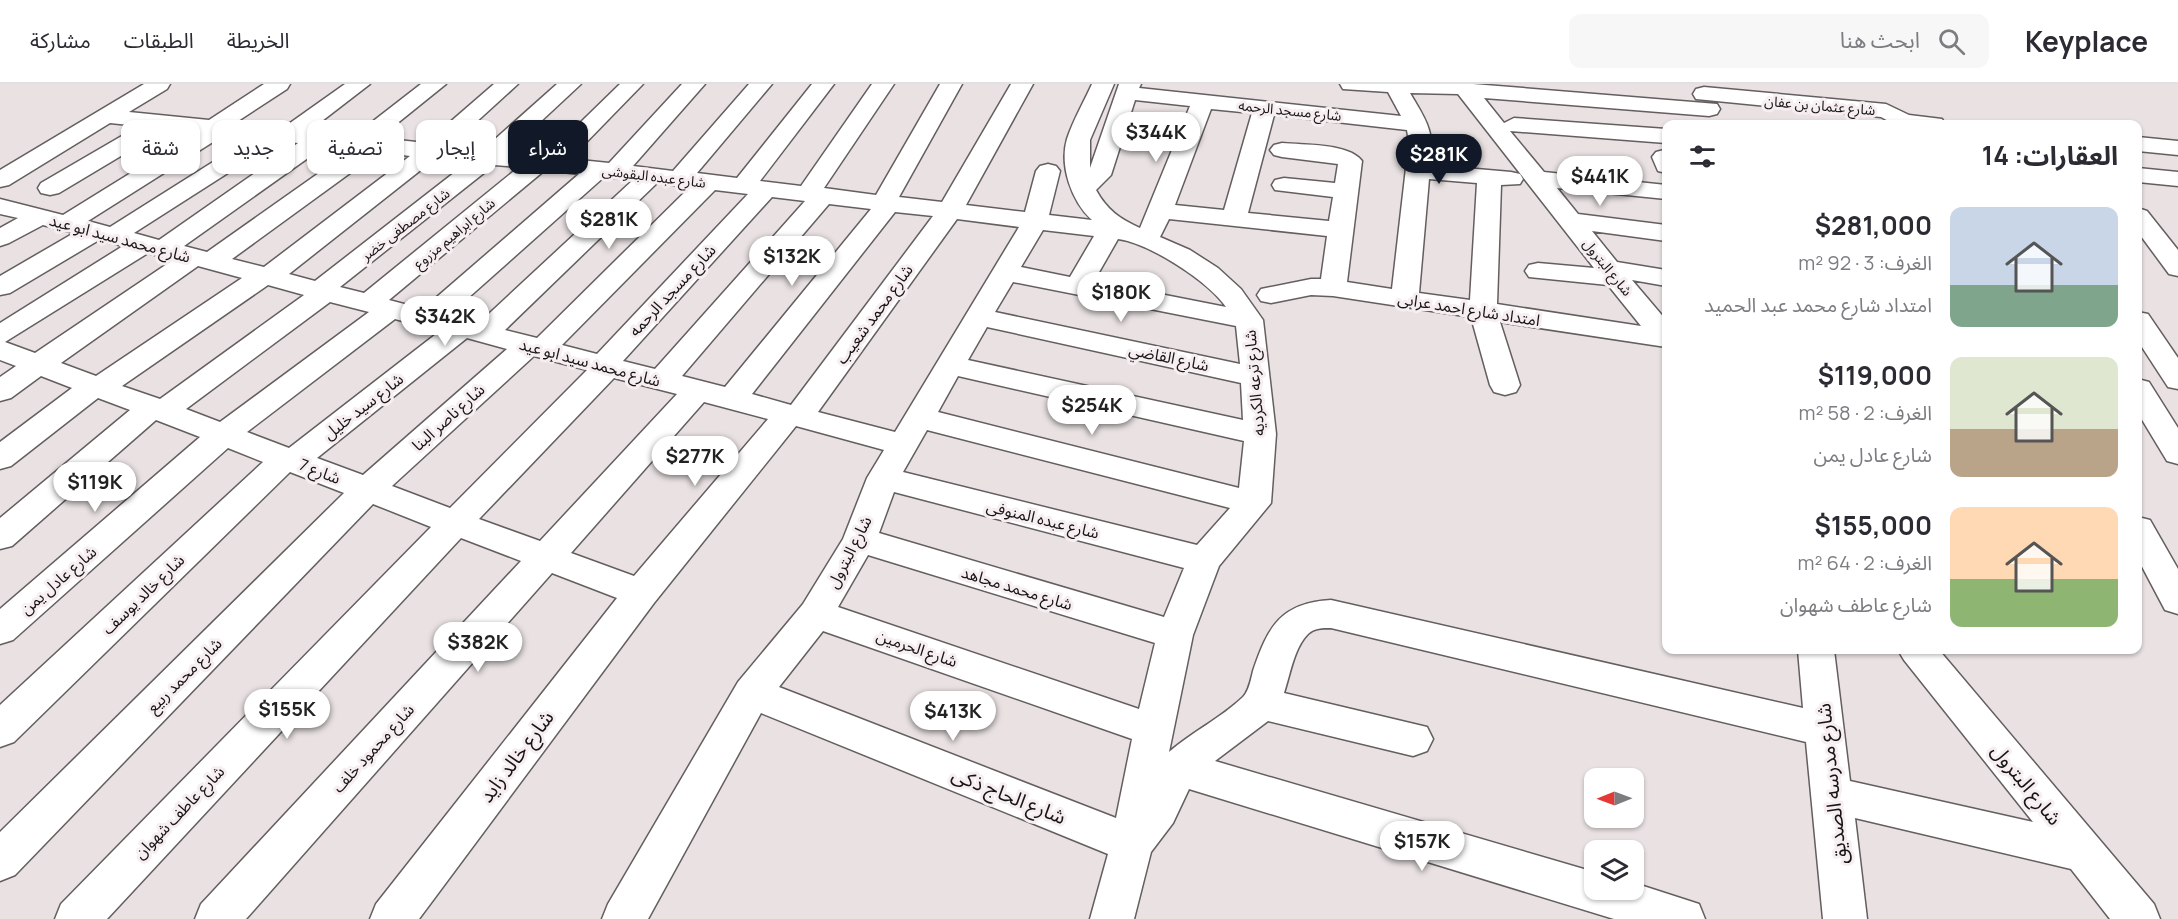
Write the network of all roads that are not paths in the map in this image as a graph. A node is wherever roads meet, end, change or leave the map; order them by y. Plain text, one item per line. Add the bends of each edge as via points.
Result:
1 (139, 84) edge
2 (159, 84) edge
3 (279, 84) edge
4 (359, 84) edge
5 (435, 84) edge
6 (507, 84) edge
7 (570, 84) edge
8 (632, 84) edge
9 (694, 84) edge
10 (761, 84) edge
11 (823, 84) edge
12 (883, 84) edge
13 (951, 84) edge
14 (1023, 84) edge
15 (1351, 84) edge
16 (1842, 84) edge
17 (1110, 86) edge
18 (1396, 86) junction
19 (1464, 87) edge
20 (1771, 93) edge
21 (1203, 101) junction
22 (1706, 103) edge
23 (1265, 108) junction
24 (1327, 114) junction
25 (108, 116) junction
26 (1859, 116) edge
27 (145, 120) edge
28 (215, 120) edge
29 (394, 120) edge
30 (466, 120) edge
31 (1785, 120) edge
32 (1899, 120) edge
33 (212, 122) edge
34 (588, 124) edge
35 (1417, 124) junction
36 (295, 125) edge
37 (1514, 125) dead end
38 (2142, 144) edge
39 (307, 147) edge
40 (2178, 148) edge
41 (121, 150) edge
42 (1282, 150) dead end
43 (496, 151) edge
44 (1662, 152) edge
45 (1321, 154) junction
46 (1594, 158) dead end
47 (416, 162) edge
48 (0, 163) edge
49 (588, 168) edge
50 (607, 170) junction
51 (1048, 171) dead end
52 (1420, 171) junction
53 (212, 173) edge
54 (324, 174) edge
55 (468, 174) edge
56 (533, 174) edge
57 (2142, 175) edge
58 (651, 176) junction
59 (1489, 177) junction
60 (679, 179) junction
61 (2178, 179) edge
62 (0, 180) edge
63 (1538, 180) junction
64 (708, 182) junction
65 (1284, 185) dead end
66 (1601, 186) junction
67 (50, 188) dead end
68 (755, 188) junction
69 (1346, 191) junction
70 (1662, 192) edge
71 (816, 195) junction
72 (885, 204) junction
73 (0, 206) edge
74 (1160, 210) junction
75 (950, 212) junction
76 (39, 217) junction
77 (1234, 219) junction
78 (1571, 221) junction
79 (2142, 221) edge
80 (1035, 222) junction
81 (66, 224) junction
82 (1340, 230) junction
83 (1662, 232) edge
84 (104, 234) junction
85 (1129, 234) junction
86 (0, 238) edge
87 (154, 247) junction
88 (202, 260) junction
89 (2178, 268) edge
90 (1538, 271) dead end
91 (1005, 272) junction
92 (1612, 273) junction
93 (266, 276) junction
94 (1662, 278) edge
95 (1078, 286) junction
96 (0, 287) edge
97 (1333, 288) junction
98 (323, 291) junction
99 (1271, 295) dead end
100 (1405, 299) junction
101 (380, 306) junction
102 (1483, 311) junction
103 (978, 317) junction
104 (428, 319) junction
105 (1249, 320) junction
106 (2142, 326) edge
107 (473, 331) junction
108 (1662, 333) edge
109 (0, 335) edge
110 (1662, 337) edge
111 (535, 347) junction
112 (0, 350) edge
113 (39, 364) junction
114 (949, 365) junction
115 (606, 366) junction
116 (1254, 376) junction
117 (2142, 376) edge
118 (662, 380) junction
119 (2178, 381) edge
120 (1505, 385) dead end
121 (97, 386) junction
122 (0, 391) edge
123 (715, 394) junction
124 (2142, 395) edge
125 (159, 409) junction
126 (794, 415) junction
127 (910, 430) junction
128 (224, 434) junction
129 (1260, 434) junction
130 (2178, 453) edge
131 (0, 458) edge
132 (289, 460) junction
133 (883, 478) junction
134 (368, 489) junction
135 (1254, 503) junction
136 (455, 523) junction
137 (2142, 536) edge
138 (0, 537) edge
139 (859, 540) junction
140 (546, 557) junction
141 (1204, 560) junction
142 (641, 594) junction
143 (2178, 600) edge
144 (816, 614) junction
145 (0, 630) edge
146 (1175, 635) junction
147 (1816, 654) edge
148 (1920, 654) edge
149 (752, 693) junction
150 (1262, 704) junction
151 (0, 730) edge
152 (1153, 730) junction
153 (1826, 730) junction
154 (1413, 739) dead end
155 (1179, 768) junction
156 (1833, 795) junction
157 (1132, 844) junction
158 (2084, 853) junction
159 (0, 861) edge
160 (77, 919) edge
161 (217, 919) edge
162 (392, 919) edge
163 (624, 919) edge
164 (1112, 919) edge
165 (1683, 919) edge
166 (1845, 919) edge
167 (2138, 919) edge

1 - 48 street
2 - 25 street
3 - 28 street
4 - 36 street
5 - 29 street
6 - 30 street
7 - 43 street, شارع مصطفى خضر
8 - 34 street, شارع ابراهيم مزروع
9 - 50 street
10 - 60 street
11 - 68 street, شارع مسجد الرحمه
12 - 71 street
13 - 72 street, شارع محمود خلف
14 - 75 street, شارع محمد شعيب
15 - 18 street, شارع عثمان بن عفان
16 - 26 street
17 - 21 street, شارع مسجد الرحمه
17 - 85 street, شارع ترعه الكرديه via 1078,140 1076,161 1093,208
18 - 19 street, شارع عثمان بن عفان
18 - 35 street
19 - 22 street, شارع عثمان بن عفان
19 - 63 street, شارع البترول
20 - 22 street, شارع عثمان بن عفان
20 - 26 street, شارع عثمان بن عفان
20 - 31 street
21 - 23 street, شارع مسجد الرحمه
21 - 74 street
23 - 24 street, شارع مسجد الرحمه
23 - 77 street
24 - 35 street, شارع مسجد الرحمه
24 - 45 street
25 - 27 street, شارع عبده البقوشى
25 - 62 street
26 - 32 street, شارع عثمان بن عفان via 1886,111
33 - 81 street
35 - 52 street
37 - 44 street
38 - 40 street
39 - 87 street
41 - 67 street
42 - 45 street
45 - 69 street via 1343,156 1350,161
46 - 66 street
47 - 93 street
49 - 50 street, شارع عبده البقوشى
50 - 58 street, شارع عبده البقوشى
50 - 104 street
51 - 80 street, شارع البترول
52 - 59 street
52 - 100 street
53 - 84 street
54 - 88 street
55 - 98 street, شارع مصطفى خضر
56 - 101 street, شارع ابراهيم مزروع
57 - 61 street
58 - 60 street, شارع عبده البقوشى
58 - 107 street, شارع سيد خليل
59 - 63 street
59 - 102 street
60 - 64 street, شارع عبده البقوشى
63 - 66 street
63 - 78 street, شارع البترول
64 - 68 street, شارع عبده البقوشى
64 - 111 street, شارع ناصر البنا
65 - 69 street
66 - 70 street
68 - 71 street, شارع عبده البقوشى
68 - 115 street, شارع مسجد الرحمه
69 - 82 street
71 - 72 street, شارع عبده البقوشى
71 - 118 street
72 - 75 street, شارع عبده البقوشى
72 - 123 street, شارع محمود خلف
73 - 76 street, شارع محمد سيد ابو عيد
74 - 77 street
74 - 85 street
75 - 80 street, شارع عبده البقوشى
75 - 126 street, شارع محمد شعيب
76 - 81 street, شارع محمد سيد ابو عيد
76 - 86 street
77 - 82 street
78 - 83 street
78 - 92 street, شارع البترول
79 - 89 street
80 - 85 street, شارع عبده البقوشى
80 - 91 street, شارع البترول
81 - 84 street, شارع محمد سيد ابو عيد
82 - 97 street
84 - 87 street, شارع محمد سيد ابو عيد
84 - 96 street
85 - 95 street
85 - 105 street, شارع ترعه الكرديه via 1180,255 1209,274
87 - 88 street, شارع محمد سيد ابو عيد
87 - 109 street
88 - 93 street, شارع محمد سيد ابو عيد
88 - 113 street
90 - 92 street
91 - 95 street
91 - 103 street, شارع البترول
92 - 94 street
92 - 108 street, شارع البترول
93 - 98 street, شارع محمد سيد ابو عيد
93 - 121 street
95 - 105 street
97 - 99 street, امتداد شارع احمد عرابى via 1311,287
97 - 100 street, امتداد شارع احمد عرابى
98 - 101 street, شارع محمد سيد ابو عيد
98 - 125 street, شارع مصطفى خضر
100 - 102 street, امتداد شارع احمد عرابى
101 - 104 street, شارع محمد سيد ابو عيد
101 - 128 street, شارع ابراهيم مزروع
102 - 110 street, امتداد شارع احمد عرابى
102 - 120 street
103 - 114 street, شارع البترول
103 - 116 street, شارع القاضي
104 - 107 street, شارع محمد سيد ابو عيد
105 - 116 street, شارع ترعه الكرديه
106 - 119 street
107 - 111 street, شارع محمد سيد ابو عيد
107 - 132 street, شارع سيد خليل
111 - 115 street, شارع محمد سيد ابو عيد
111 - 134 street, شارع ناصر البنا
112 - 113 street, شارع 7
113 - 121 street, شارع 7
113 - 122 street
114 - 127 street, شارع البترول
114 - 129 street
115 - 118 street, شارع محمد سيد ابو عيد
115 - 136 street, شارع مسجد الرحمه
116 - 129 street, شارع ترعه الكرديه
117 - 119 street
118 - 123 street, شارع محمد سيد ابو عيد
121 - 125 street, شارع 7
121 - 131 street
123 - 126 street, شارع محمد سيد ابو عيد
123 - 140 street, شارع محمود خلف
124 - 130 street
125 - 128 street, شارع 7
125 - 138 street, شارع مصطفى خضر
126 - 127 street, شارع محمد سيد ابو عيد
126 - 142 street, شارع محمد شعيب
127 - 133 street, شارع البترول
127 - 135 street, شارع محمد سيد ابو عيد
128 - 132 street, شارع 7
128 - 145 street, شارع عادل يمن
129 - 135 street, شارع ترعه الكرديه
132 - 134 street, شارع 7
132 - 151 street, شارع خالد يوسف
133 - 139 street, شارع البترول
133 - 141 street, شارع عبده المنوفى
134 - 136 street, شارع 7
134 - 159 street, شارع محمد ربيع
135 - 141 street
136 - 140 street, شارع 7
136 - 160 street, شارع عاطف شهوان
137 - 143 street
139 - 144 street, شارع البترول
139 - 146 street, شارع محمد مجاهد
140 - 142 street, شارع 7
140 - 161 street, شارع محمود خلف
141 - 146 street
142 - 162 street, شارع خالد زايد
144 - 149 street, شارع البترول
144 - 152 street, شارع الحرمين
146 - 152 street
147 - 153 street, شارع مدرسه الصديق
148 - 158 street, شارع البترول
149 - 157 street, شارع الحاج ذكى
149 - 163 street, شارع البترول
150 - 153 street via 1278,652 1295,624 1312,615 1331,614
150 - 154 street
150 - 155 street
152 - 157 street
153 - 156 street, شارع مدرسه الصديق
155 - 157 street via 1158,810
155 - 165 street
156 - 158 street
156 - 166 street, شارع مدرسه الصديق
157 - 164 street
158 - 167 street, شارع البترول

